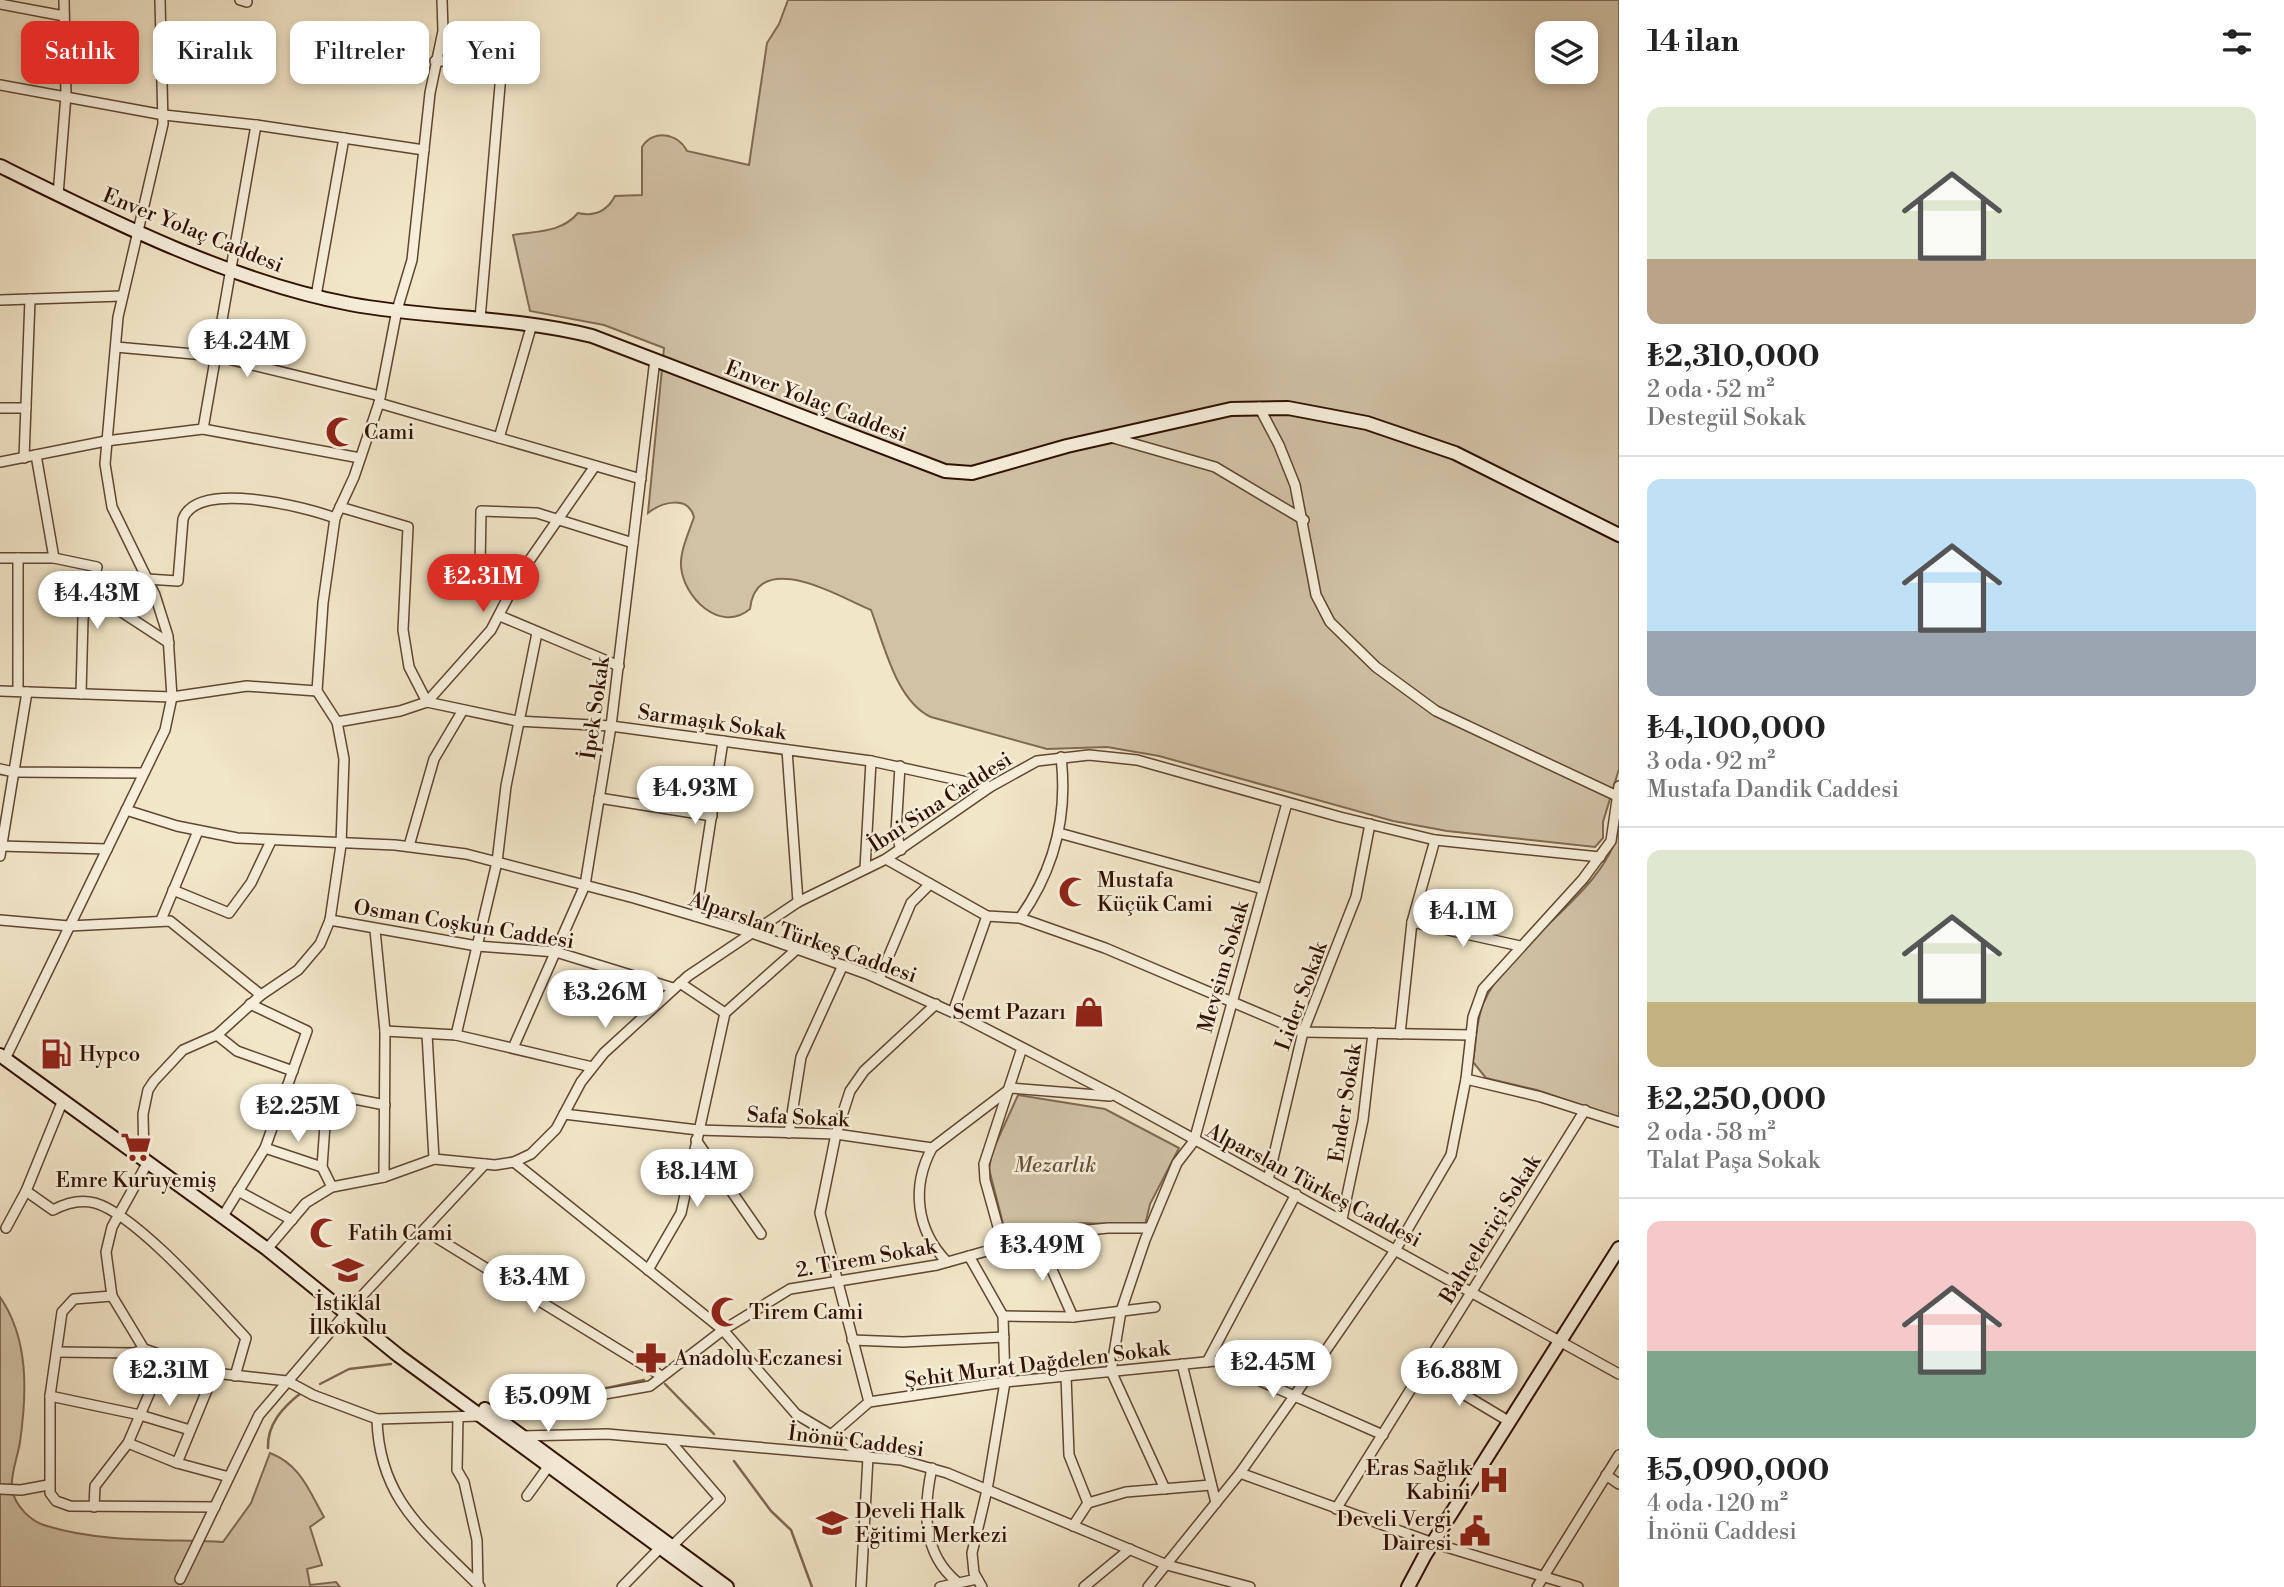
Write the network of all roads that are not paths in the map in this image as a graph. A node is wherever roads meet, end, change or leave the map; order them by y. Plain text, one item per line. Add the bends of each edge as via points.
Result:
1 (64, 0) edge
2 (160, 0) edge
3 (442, 0) edge
4 (0, 4) edge
5 (64, 16) junction
6 (435, 61) junction
7 (0, 85) edge
8 (66, 95) junction
9 (164, 115) junction
10 (256, 125) junction
11 (344, 138) junction
12 (424, 150) junction
13 (0, 166) edge
14 (58, 195) junction
15 (137, 230) junction
16 (230, 269) junction
17 (122, 296) junction
18 (316, 296) junction
19 (30, 299) junction
20 (0, 300) edge
21 (397, 310) junction
22 (480, 319) junction
23 (532, 324) junction
24 (116, 347) junction
25 (216, 356) junction
26 (655, 359) junction
27 (379, 400) junction
28 (1259, 407) junction
29 (0, 408) edge
30 (26, 408) junction
31 (203, 429) junction
32 (1108, 436) junction
33 (499, 438) junction
34 (106, 441) junction
35 (36, 455) junction
36 (24, 458) junction
37 (360, 458) junction
38 (0, 463) edge
39 (595, 466) junction
40 (641, 479) junction
41 (340, 507) junction
42 (335, 517) junction
43 (559, 517) junction
44 (1304, 520) junction
45 (1619, 535) edge
46 (633, 543) junction
47 (0, 558) edge
48 (18, 558) junction
49 (54, 558) junction
50 (520, 574) junction
51 (147, 579) junction
52 (92, 584) junction
53 (500, 616) junction
54 (537, 633) junction
55 (169, 643) junction
56 (618, 666) junction
57 (0, 691) edge
58 (23, 691) junction
59 (317, 691) junction
60 (81, 694) junction
61 (172, 697) junction
62 (427, 702) junction
63 (463, 710) junction
64 (337, 722) junction
65 (517, 722) junction
66 (611, 726) junction
67 (723, 741) junction
68 (787, 750) junction
69 (1061, 757) junction
70 (872, 761) junction
71 (900, 766) junction
72 (0, 769) edge
73 (14, 772) junction
74 (143, 773) junction
75 (1619, 786) edge
76 (990, 787) junction
77 (1618, 797) edge
78 (599, 798) junction
79 (1287, 803) junction
80 (126, 810) junction
81 (712, 816) junction
82 (1370, 824) junction
83 (198, 831) junction
84 (1059, 833) junction
85 (1435, 840) junction
86 (271, 841) junction
87 (341, 845) junction
88 (409, 846) junction
89 (107, 849) junction
90 (1, 850) edge
91 (901, 850) junction
92 (1600, 856) junction
93 (886, 859) junction
94 (498, 862) junction
95 (865, 869) junction
96 (930, 884) junction
97 (585, 885) junction
98 (1263, 889) junction
99 (173, 890) junction
100 (798, 902) junction
101 (696, 916) junction
102 (987, 916) junction
103 (1020, 918) junction
104 (0, 920) edge
105 (161, 920) junction
106 (330, 920) junction
107 (1412, 922) junction
108 (69, 926) junction
109 (375, 930) junction
110 (752, 933) junction
111 (477, 946) junction
112 (1520, 946) junction
113 (797, 949) junction
114 (556, 952) junction
115 (843, 965) junction
116 (879, 979) junction
117 (677, 985) junction
118 (261, 995) junction
119 (1231, 1002) junction
120 (250, 1004) junction
121 (936, 1004) junction
122 (953, 1012) junction
123 (725, 1013) junction
124 (385, 1031) junction
125 (1303, 1032) junction
126 (1373, 1033) junction
127 (427, 1034) junction
128 (1400, 1034) junction
129 (217, 1035) junction
130 (456, 1035) junction
131 (1471, 1035) junction
132 (513, 1048) junction
133 (1022, 1048) junction
134 (2, 1057) edge
135 (592, 1067) junction
136 (293, 1071) junction
137 (1466, 1079) junction
138 (1011, 1088) junction
139 (1116, 1097) junction
140 (63, 1100) junction
141 (385, 1105) junction
142 (1584, 1110) junction
143 (564, 1114) junction
144 (1619, 1122) edge
145 (789, 1133) junction
146 (836, 1134) junction
147 (697, 1135) junction
148 (1194, 1141) junction
149 (265, 1148) junction
150 (932, 1148) junction
151 (434, 1159) junction
152 (146, 1160) junction
153 (514, 1162) junction
154 (485, 1164) junction
155 (322, 1167) junction
156 (384, 1177) junction
157 (1268, 1180) junction
158 (332, 1187) junction
159 (26, 1191) junction
160 (238, 1191) junction
161 (1296, 1194) junction
162 (119, 1214) junction
163 (223, 1216) junction
164 (1342, 1219) junction
165 (292, 1220) junction
166 (6, 1228) dead end
167 (1149, 1228) junction
168 (424, 1230) junction
169 (761, 1234) dead end
170 (1037, 1236) junction
171 (1003, 1245) junction
172 (1619, 1248) edge
173 (267, 1249) junction
174 (1396, 1249) junction
175 (969, 1256) junction
176 (947, 1262) junction
177 (648, 1270) junction
178 (836, 1279) junction
179 (1471, 1292) junction
180 (112, 1296) junction
181 (1154, 1307) dead end
182 (1121, 1311) junction
183 (347, 1312) junction
184 (1003, 1316) junction
185 (1073, 1317) junction
186 (723, 1330) junction
187 (1004, 1337) junction
188 (852, 1340) junction
189 (1560, 1344) junction
190 (144, 1349) junction
191 (57, 1352) junction
192 (165, 1357) junction
193 (1208, 1362) junction
194 (1182, 1364) junction
195 (1423, 1370) junction
196 (1111, 1371) junction
197 (214, 1373) junction
198 (1619, 1374) edge
199 (660, 1375) junction
200 (235, 1376) junction
201 (1066, 1376) junction
202 (287, 1381) junction
203 (1004, 1382) junction
204 (1295, 1395) junction
205 (50, 1396) junction
206 (869, 1402) junction
207 (140, 1415) junction
208 (486, 1415) junction
209 (458, 1417) junction
210 (377, 1419) junction
211 (1510, 1422) junction
212 (190, 1430) junction
213 (831, 1435) junction
214 (1383, 1435) junction
215 (521, 1436) junction
216 (670, 1441) junction
217 (128, 1443) junction
218 (1619, 1455) edge
219 (868, 1457) junction
220 (177, 1463) junction
221 (548, 1467) junction
222 (932, 1468) junction
223 (1240, 1474) junction
224 (1606, 1475) junction
225 (229, 1477) junction
226 (1619, 1484) edge
227 (48, 1485) junction
228 (1211, 1485) junction
229 (0, 1489) edge
230 (1165, 1489) junction
231 (987, 1490) junction
232 (527, 1496) dead end
233 (1088, 1503) junction
234 (1216, 1503) junction
235 (94, 1507) junction
236 (215, 1507) junction
237 (1336, 1509) junction
238 (1073, 1525) junction
239 (1433, 1543) junction
240 (666, 1547) junction
241 (1130, 1549) junction
242 (1167, 1564) junction
243 (1542, 1576) junction
244 (180, 1580) dead end
245 (957, 1582) junction
246 (980, 1583) edge
247 (479, 1586) edge
248 (622, 1587) edge
249 (714, 1587) edge
250 (727, 1587) edge
251 (861, 1587) edge
252 (940, 1587) edge
253 (1084, 1587) edge
254 (1147, 1587) edge
255 (1250, 1587) edge
256 (1408, 1587) edge
257 (1537, 1587) edge
258 (1578, 1587) edge

1 - 5 street
2 - 9 street
3 - 6 street via 443,32
4 - 5 street
5 - 8 street
6 - 12 street
6 - 22 street via 502,62
7 - 8 street
8 - 9 street
8 - 14 street
9 - 10 street
9 - 15 street
10 - 11 street
10 - 16 street
11 - 12 street
11 - 18 street
12 - 21 street via 412,260
13 - 14 street, Enver Yolaç Caddesi
14 - 15 street, Enver Yolaç Caddesi
15 - 16 street, Enver Yolaç Caddesi
15 - 17 street
16 - 18 street, Enver Yolaç Caddesi
16 - 25 street
17 - 19 street
17 - 24 street
18 - 21 street, Enver Yolaç Caddesi
19 - 20 street
19 - 30 street
21 - 22 street, Enver Yolaç Caddesi
21 - 27 street
22 - 23 street, Enver Yolaç Caddesi
23 - 26 street, Enver Yolaç Caddesi via 611,341
23 - 33 street
24 - 25 street
24 - 34 street
25 - 27 street
25 - 31 street
26 - 32 street, Enver Yolaç Caddesi via 945,471 972,473
26 - 40 street, İpek Sokak
27 - 33 street
27 - 37 street
28 - 32 street, Enver Yolaç Caddesi
28 - 44 street via 1287,465
28 - 45 street, Enver Yolaç Caddesi via 1340,417 1427,442 1482,464
29 - 30 street
30 - 36 street
31 - 34 street
31 - 37 street
32 - 44 street via 1215,467
33 - 39 street
34 - 35 street
34 - 51 street via 112,507
35 - 36 street
35 - 49 street
36 - 38 street
37 - 41 street
39 - 40 street
39 - 43 street
40 - 46 street, İpek Sokak
41 - 42 street
41 - 62 street via 408,527 403,629 409,667
42 - 51 street via 272,501 229,499 196,504 183,519 178,581
42 - 59 street
43 - 46 street
43 - 50 street
43 - 50 street via 481,511 480,567
44 - 77 street via 1322,609 1376,667 1452,719
46 - 56 street, İpek Sokak
47 - 48 street
48 - 49 street
48 - 58 street
49 - 52 street via 97,567
50 - 53 street
51 - 55 street
52 - 55 street via 117,609
52 - 60 street via 82,618
53 - 54 street
53 - 62 street via 470,657
54 - 56 street
54 - 65 street
55 - 61 street
56 - 66 street, İpek Sokak
57 - 58 street
58 - 60 street
58 - 73 street
59 - 61 street via 247,687
59 - 64 street
60 - 61 street
61 - 74 street via 168,722
62 - 63 street, Sarmaşık Sokak
62 - 64 street via 400,712
63 - 65 street, Sarmaşık Sokak
63 - 88 street via 434,759
64 - 87 street via 344,759
65 - 66 street, Sarmaşık Sokak
65 - 94 street
66 - 67 street, Sarmaşık Sokak
66 - 78 street, İpek Sokak
67 - 68 street, Sarmaşık Sokak
67 - 81 street
68 - 70 street, Sarmaşık Sokak
68 - 100 street
69 - 76 street, İbni Sina Caddesi via 1037,761
69 - 79 street, İbni Sina Caddesi via 1103,755 1137,760
69 - 84 street
70 - 71 street, Sarmaşık Sokak
70 - 95 street
71 - 76 street, Sarmaşık Sokak
71 - 91 street via 896,832
72 - 73 street
73 - 74 street
73 - 90 street
74 - 80 street
75 - 77 street
76 - 91 street, İbni Sina Caddesi
77 - 92 street via 1611,841
78 - 81 street
78 - 97 street, İpek Sokak
79 - 82 street, İbni Sina Caddesi
79 - 98 street, Mevsim Sokak
80 - 83 street, Alparslan Türkeş Caddesi
80 - 89 street
81 - 101 street
82 - 85 street, İbni Sina Caddesi
82 - 125 street, Lider Sokak via 1356,897
83 - 86 street, Alparslan Türkeş Caddesi
83 - 99 street
84 - 98 street
84 - 103 street via 1044,879
85 - 92 street, İbni Sina Caddesi
85 - 107 street
86 - 87 street, Alparslan Türkeş Caddesi
86 - 99 street via 251,883 229,913
87 - 88 street, Alparslan Türkeş Caddesi
87 - 106 street
88 - 94 street, Alparslan Türkeş Caddesi
89 - 90 street
89 - 108 street
91 - 93 street, İbni Sina Caddesi
92 - 112 street
93 - 95 street, İbni Sina Caddesi
93 - 96 street
94 - 97 street, Alparslan Türkeş Caddesi
94 - 111 street
95 - 100 street, İbni Sina Caddesi
96 - 102 street
96 - 116 street via 911,903
97 - 101 street, Alparslan Türkeş Caddesi
97 - 114 street, İpek Sokak
98 - 119 street, Mevsim Sokak
99 - 105 street
100 - 110 street, İbni Sina Caddesi
101 - 110 street, Alparslan Türkeş Caddesi
102 - 103 street
102 - 122 street
103 - 119 street via 1105,948
104 - 108 street
105 - 108 street
105 - 118 street via 179,926
106 - 109 street, Osman Coşkun Caddesi
106 - 118 street via 306,963
107 - 112 street
107 - 128 street
108 - 134 street
109 - 111 street, Osman Coşkun Caddesi
109 - 124 street
110 - 113 street, Alparslan Türkeş Caddesi
110 - 117 street, İbni Sina Caddesi
111 - 114 street, Osman Coşkun Caddesi
111 - 130 street
112 - 131 street via 1487,981
113 - 115 street, Alparslan Türkeş Caddesi
113 - 123 street
114 - 117 street, Osman Coşkun Caddesi
114 - 132 street, İpek Sokak
115 - 116 street, Alparslan Türkeş Caddesi
115 - 145 street via 801,1057
116 - 121 street, Alparslan Türkeş Caddesi
117 - 123 street, Osman Coşkun Caddesi
117 - 135 street, İbni Sina Caddesi
118 - 120 street
119 - 125 street
119 - 148 street, Mevsim Sokak
120 - 129 street
120 - 136 street via 307,1031
121 - 122 street, Alparslan Türkeş Caddesi
121 - 146 street via 864,1070 845,1101
122 - 133 street, Alparslan Türkeş Caddesi
123 - 147 street
124 - 127 street
124 - 141 street
125 - 126 street
125 - 157 street, Lider Sokak
126 - 128 street
126 - 164 street, Ender Sokak via 1363,1120
127 - 130 street
127 - 151 street
128 - 131 street
129 - 136 street via 237,1051
129 - 152 street via 183,1050 148,1090 142,1126
130 - 132 street
131 - 137 street
132 - 135 street
133 - 138 street
133 - 139 street, Alparslan Türkeş Caddesi
134 - 140 street
135 - 143 street, İbni Sina Caddesi
136 - 149 street
137 - 142 street
137 - 174 street via 1451,1156
138 - 139 street
138 - 150 street
138 - 171 street via 984,1164
139 - 148 street, Alparslan Türkeş Caddesi
140 - 152 street
140 - 159 street
141 - 155 street via 327,1097
141 - 156 street
142 - 144 street
142 - 179 street, Bahçeleriçi Sokak
143 - 147 street, Safa Sokak
143 - 153 street, İbni Sina Caddesi via 545,1142
145 - 146 street, Safa Sokak
145 - 147 street, Safa Sokak
146 - 150 street, Safa Sokak
146 - 178 street via 820,1213
147 - 169 street
147 - 177 street via 681,1213
148 - 157 street, Alparslan Türkeş Caddesi
148 - 167 street, Mevsim Sokak via 1177,1163
149 - 155 street
149 - 160 street
150 - 176 street via 921,1175 919,1205 928,1236
151 - 154 street, İbni Sina Caddesi
151 - 156 street
152 - 162 street
152 - 163 street
153 - 154 street, İbni Sina Caddesi
153 - 177 street
154 - 168 street
155 - 158 street
156 - 158 street
157 - 161 street, Alparslan Türkeş Caddesi
158 - 165 street via 312,1198
159 - 162 street via 53,1210 82,1201
159 - 166 street
160 - 163 street
160 - 165 street
161 - 164 street, Alparslan Türkeş Caddesi
161 - 193 street
162 - 180 street via 106,1252
162 - 200 street via 246,1338
163 - 173 street
164 - 174 street, Alparslan Türkeş Caddesi
165 - 173 street
167 - 170 street, 2. Tirem Sokak
167 - 182 street, Mevsim Sokak
168 - 183 street
168 - 199 street
170 - 171 street, 2. Tirem Sokak
170 - 185 street
171 - 175 street, 2. Tirem Sokak
172 - 189 street
173 - 183 street
174 - 179 street, Alparslan Türkeş Caddesi
174 - 204 street
175 - 176 street, 2. Tirem Sokak
175 - 184 street
176 - 178 street, 2. Tirem Sokak
177 - 186 street
178 - 186 street, 2. Tirem Sokak via 790,1289
178 - 188 street
179 - 189 street, Alparslan Türkeş Caddesi
179 - 195 street, Bahçeleriçi Sokak
180 - 190 street
180 - 191 street via 74,1299 65,1305
181 - 182 street
182 - 185 street
182 - 196 street, Mevsim Sokak
183 - 202 street
183 - 208 street
184 - 185 street
184 - 187 street
186 - 199 street, 2. Tirem Sokak
186 - 213 street via 796,1414
187 - 188 street
187 - 203 street
188 - 206 street
189 - 198 street, Alparslan Türkeş Caddesi
189 - 211 street
190 - 191 street via 134,1353
190 - 192 street
191 - 205 street
192 - 197 street
192 - 207 street
193 - 194 street, Şehit Murat Dağdelen Sokak
193 - 204 street, Şehit Murat Dağdelen Sokak
194 - 196 street, Şehit Murat Dağdelen Sokak
194 - 228 street
195 - 211 street
195 - 214 street, Bahçeleriçi Sokak
196 - 201 street, Şehit Murat Dağdelen Sokak
196 - 230 street
197 - 200 street
197 - 212 street
199 - 208 street, 2. Tirem Sokak via 650,1386
200 - 202 street
201 - 203 street, Şehit Murat Dağdelen Sokak
201 - 233 street via 1069,1455
202 - 210 street
202 - 225 street via 259,1415
203 - 206 street, Şehit Murat Dağdelen Sokak
203 - 231 street
204 - 214 street, Şehit Murat Dağdelen Sokak
204 - 223 street
205 - 207 street
205 - 227 street
206 - 213 street
207 - 212 street
207 - 217 street
208 - 209 street, 2. Tirem Sokak
208 - 215 street
208 - 221 street
209 - 210 street, 2. Tirem Sokak
209 - 247 street via 457,1470 478,1540
210 - 247 street via 382,1461 400,1504
211 - 239 street
212 - 220 street
213 - 219 street
214 - 237 street, Bahçeleriçi Sokak
215 - 216 street, İnönü Caddesi via 582,1433
215 - 240 street
216 - 219 street, İnönü Caddesi
216 - 240 street via 720,1499
217 - 220 street
217 - 235 street via 95,1486
218 - 224 street
219 - 222 street, İnönü Caddesi
219 - 251 street
220 - 225 street
221 - 232 street
221 - 240 street
222 - 231 street, İnönü Caddesi
222 - 245 street via 927,1504 930,1542 940,1565
223 - 234 street
223 - 237 street
224 - 226 street
224 - 243 street
225 - 236 street
227 - 229 street
227 - 235 street via 52,1497 65,1506
228 - 230 street
228 - 234 street
230 - 233 street via 1126,1492
231 - 238 street, İnönü Caddesi
231 - 246 street via 972,1547
233 - 238 street
234 - 242 street
235 - 236 street
236 - 244 street
237 - 239 street
238 - 241 street, İnönü Caddesi
239 - 243 street
239 - 256 street
240 - 248 street
240 - 249 street
240 - 250 street
241 - 242 street, İnönü Caddesi
241 - 253 street
242 - 254 street
242 - 255 street, İnönü Caddesi
243 - 257 street
243 - 258 street
245 - 246 street
245 - 252 street

